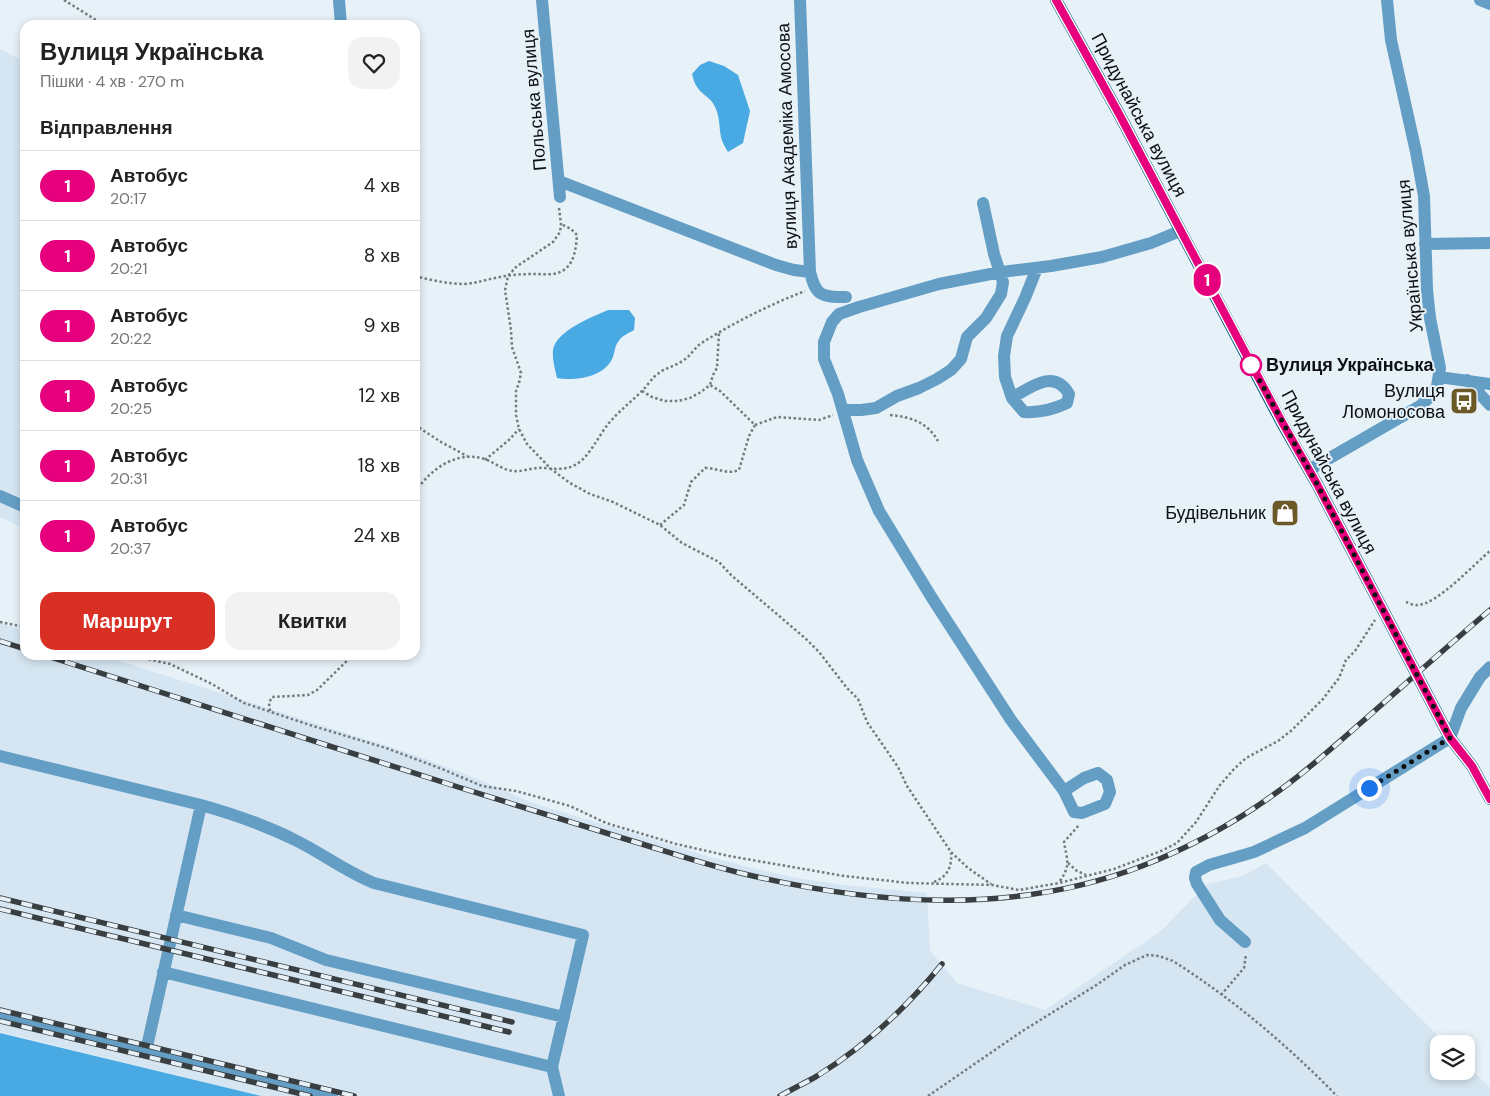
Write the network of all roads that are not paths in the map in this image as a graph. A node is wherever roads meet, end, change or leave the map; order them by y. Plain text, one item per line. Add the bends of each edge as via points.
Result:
1 (339, 0) edge
2 (542, 0) edge
3 (800, 0) edge
4 (1056, 0) edge
5 (1387, 0) edge
6 (1480, 0) edge
7 (1490, 4) edge
8 (341, 20) edge
9 (559, 181) junction
10 (560, 197) road end
11 (983, 203) dead end
12 (1180, 231) junction
13 (1490, 243) edge
14 (1425, 244) junction
15 (1036, 268) junction
16 (810, 272) junction
17 (1001, 272) junction
18 (846, 297) dead end
19 (1439, 377) junction
20 (1466, 380) junction
21 (1490, 384) edge
22 (1012, 398) dead end
23 (1490, 405) edge
24 (843, 410) junction
25 (1309, 470) junction
26 (0, 496) edge
27 (20, 505) edge
28 (1490, 667) edge
29 (1450, 738) junction
30 (0, 756) edge
31 (1064, 791) junction
32 (1490, 799) edge
33 (201, 805) junction
34 (176, 915) junction
35 (1244, 942) road end
36 (163, 972) junction
37 (0, 1015) edge
38 (564, 1018) junction
39 (146, 1051) junction
40 (552, 1067) junction
41 (332, 1096) edge
42 (559, 1096) edge

1 - 8 street
2 - 9 street, Польська вулиця
3 - 16 street, вулиця Академіка Амосова
4 - 12 main road, Придунайська вулиця
5 - 14 street, Українська вулиця via 1393,47 1424,196
6 - 7 street
9 - 10 street, Польська вулиця
9 - 16 street via 776,265
11 - 17 street
12 - 15 street via 1126,251
12 - 25 main road, Придунайська вулиця
13 - 14 street
14 - 19 street, Українська вулиця via 1428,304
15 - 17 street
15 - 22 street via 1026,298 1007,336 1005,377
16 - 18 street, вулиця Академіка Амосова via 814,288 820,295
17 - 24 street via 1001,294 986,318 967,337 961,360 951,370 925,386 876,408
17 - 24 street via 939,284 839,314 824,342 824,359
19 - 20 street
19 - 25 street via 1433,394 1420,406
20 - 21 street
20 - 23 street
24 - 31 street via 848,435 879,510 1011,720
25 - 29 main road, Придунайська вулиця
26 - 27 street
28 - 29 street via 1461,708
29 - 32 main road, Придунайська вулиця via 1472,766
29 - 35 street via 1305,828 1254,852 1196,872 1197,884 1220,920
30 - 33 street
31 - 31 street via 1074,812 1082,813 1105,804 1110,792 1107,780 1098,773
33 - 34 street
33 - 38 street via 233,814 295,840 374,882 583,935
34 - 36 street
34 - 38 street via 270,938 326,960
36 - 39 street
36 - 40 street
37 - 39 street
38 - 40 street
39 - 41 street
40 - 42 street

